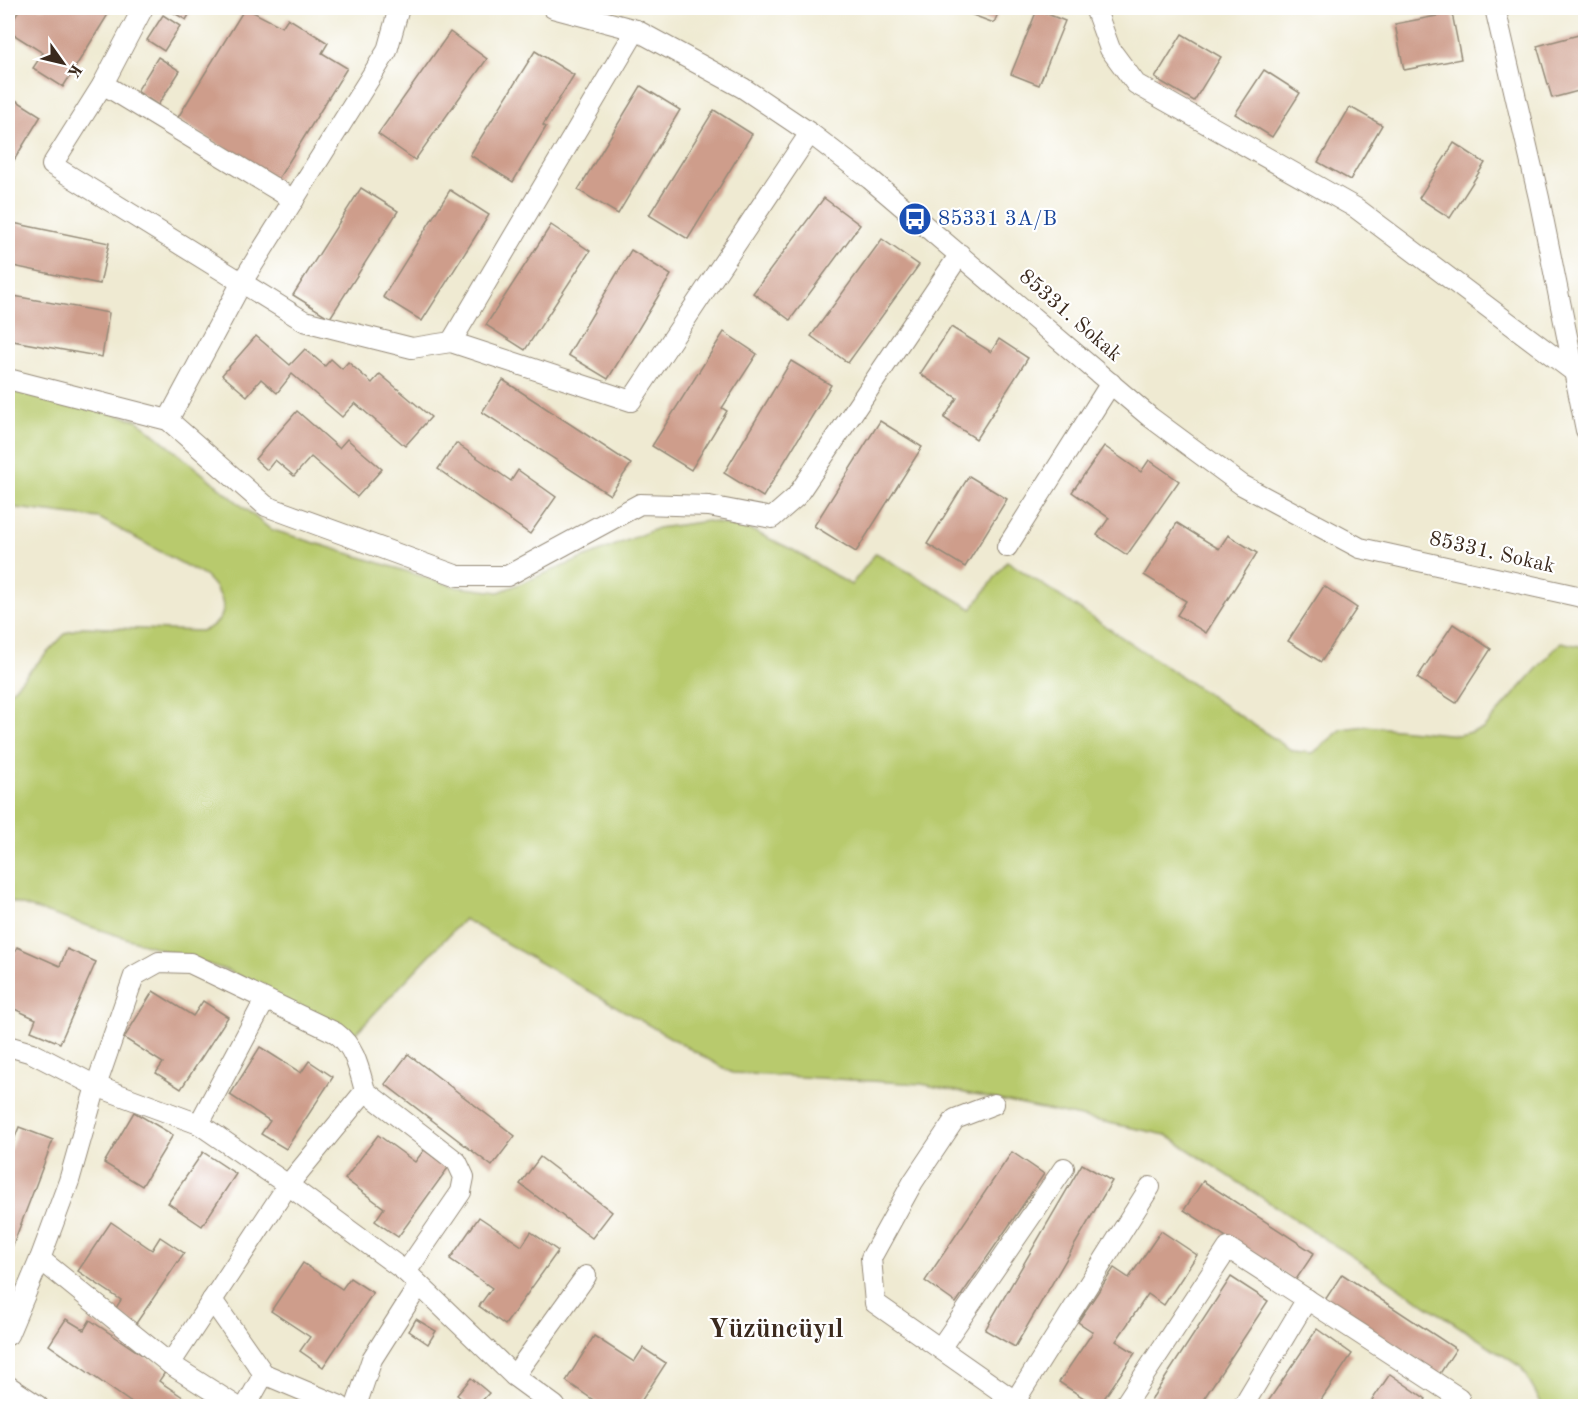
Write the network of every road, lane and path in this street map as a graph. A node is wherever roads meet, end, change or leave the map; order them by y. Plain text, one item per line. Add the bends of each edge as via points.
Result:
1 (143, 8) edge
2 (399, 8) edge
3 (553, 8) edge
4 (1095, 8) edge
5 (1495, 8) edge
6 (636, 30) junction
7 (103, 84) junction
8 (810, 133) junction
9 (294, 200) junction
10 (960, 254) junction
11 (242, 282) junction
12 (451, 342) junction
13 (1573, 371) junction
14 (8, 379) edge
15 (1111, 383) junction
16 (168, 420) junction
17 (1586, 430) edge
18 (1007, 548) dead end
19 (1586, 598) edge
20 (265, 1000) junction
21 (8, 1046) edge
22 (96, 1086) junction
23 (365, 1091) junction
24 (994, 1104) dead end
25 (199, 1124) junction
26 (1064, 1168) dead end
27 (288, 1185) junction
28 (1150, 1187) dead end
29 (40, 1259) junction
30 (586, 1276) dead end
31 (412, 1279) junction
32 (1306, 1299) junction
33 (212, 1300) junction
34 (8, 1335) edge
35 (941, 1347) junction
36 (170, 1364) junction
37 (264, 1374) junction
38 (514, 1376) junction
39 (8, 1386) edge
40 (1019, 1404) edge
41 (554, 1406) edge
42 (38, 1407) edge
43 (236, 1407) edge
44 (246, 1407) edge
45 (340, 1407) edge
46 (356, 1407) edge
47 (1124, 1407) edge
48 (1242, 1407) edge
49 (1453, 1407) edge

1 - 7 street
2 - 9 street via 387,51
3 - 6 street, 85331. Sokak
4 - 13 street via 1110,49 1136,84 1356,208
5 - 13 street via 1539,198
6 - 8 street, 85331. Sokak via 743,88
6 - 12 street
7 - 9 street
7 - 11 street via 52,165
8 - 10 street, 85331. Sokak
8 - 12 street via 631,401
9 - 11 street
10 - 15 street, 85331. Sokak
10 - 16 street via 796,497 772,518 709,506 640,504 507,576 458,576 266,506
11 - 12 street via 304,321 412,348
11 - 16 street
13 - 17 street
14 - 16 street
15 - 18 street
15 - 19 street, 85331. Sokak via 1242,485 1360,548
20 - 22 street via 190,963 159,962 134,976
20 - 23 street via 348,1041
20 - 25 street
21 - 22 street via 32,1053
22 - 25 street
22 - 29 street via 69,1181
23 - 27 street
23 - 31 street via 457,1162 464,1177 461,1192
24 - 35 street via 955,1119 913,1182 871,1258 875,1303
25 - 27 street
26 - 35 street
27 - 31 street
27 - 33 street
28 - 40 street
29 - 34 street
29 - 36 street
30 - 38 street
31 - 38 street
31 - 46 street via 372,1359
32 - 47 street via 1228,1248
32 - 48 street
32 - 49 street via 1459,1398
33 - 36 street
33 - 37 street
35 - 40 street
36 - 43 street
37 - 44 street
37 - 45 street
38 - 41 street
39 - 42 street

